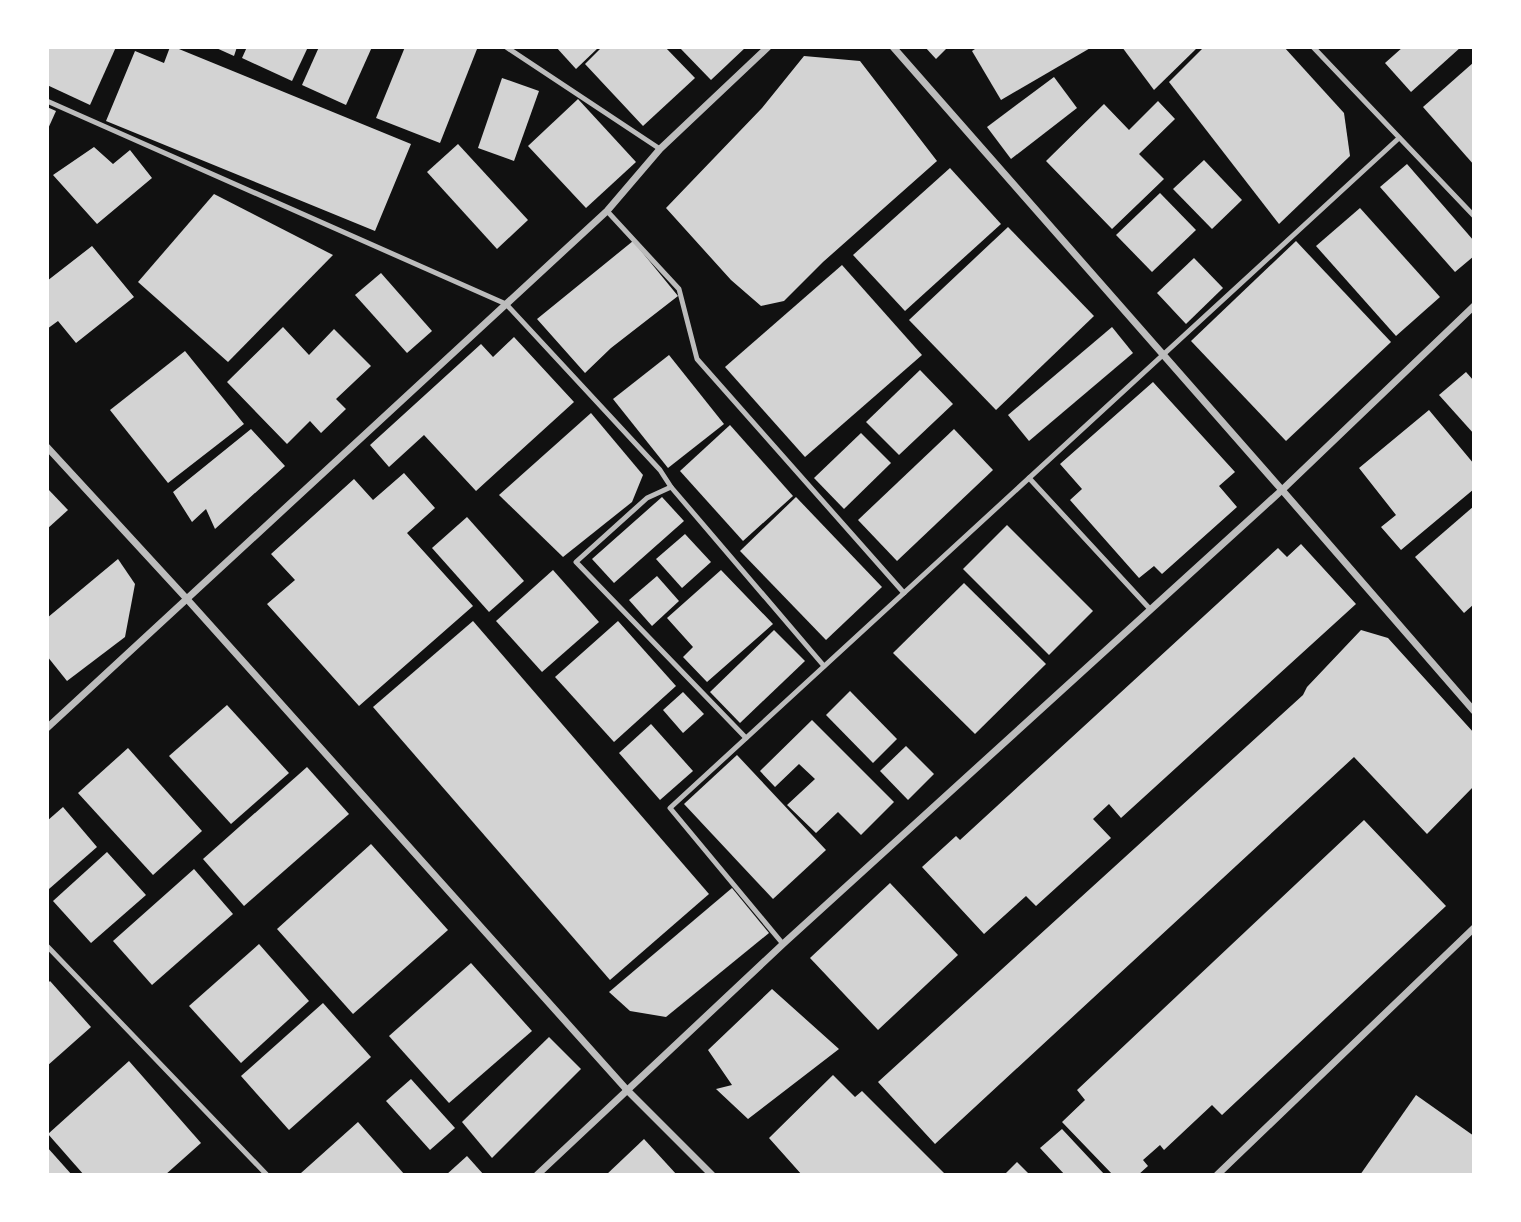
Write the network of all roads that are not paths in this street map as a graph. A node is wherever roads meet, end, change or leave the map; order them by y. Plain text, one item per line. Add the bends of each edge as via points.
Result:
1 (506, 47) edge
2 (768, 47) edge
3 (893, 47) edge
4 (1313, 47) edge
5 (47, 101) edge
6 (1399, 138) junction
7 (660, 149) junction
8 (607, 211) junction
9 (1474, 216) edge
10 (506, 304) junction
11 (1474, 306) edge
12 (1163, 355) junction
13 (47, 447) edge
14 (1029, 478) junction
15 (671, 487) junction
16 (1282, 489) junction
17 (904, 593) junction
18 (186, 598) junction
19 (1150, 609) junction
20 (824, 666) junction
21 (1474, 711) edge
22 (47, 728) edge
23 (746, 738) junction
24 (1474, 928) edge
25 (783, 944) junction
26 (47, 946) edge
27 (627, 1090) junction
28 (267, 1175) edge
29 (537, 1175) edge
30 (712, 1175) edge
31 (1217, 1175) edge

1 - 7 lane
2 - 7 street
3 - 12 street
4 - 6 lane
5 - 10 lane
6 - 9 lane
6 - 12 lane
7 - 8 street
8 - 10 street
8 - 17 lane via 679,289 697,359
10 - 15 lane
10 - 18 street
11 - 16 street
12 - 14 lane
12 - 16 street
13 - 18 street
14 - 17 lane
14 - 19 lane
15 - 20 lane
15 - 23 lane via 647,498 576,562
16 - 19 street
16 - 21 street
17 - 20 lane
18 - 22 street
18 - 27 street
19 - 25 street
20 - 23 lane
23 - 25 lane via 670,808
24 - 31 street
25 - 27 street
26 - 28 lane
27 - 29 street
27 - 30 street

